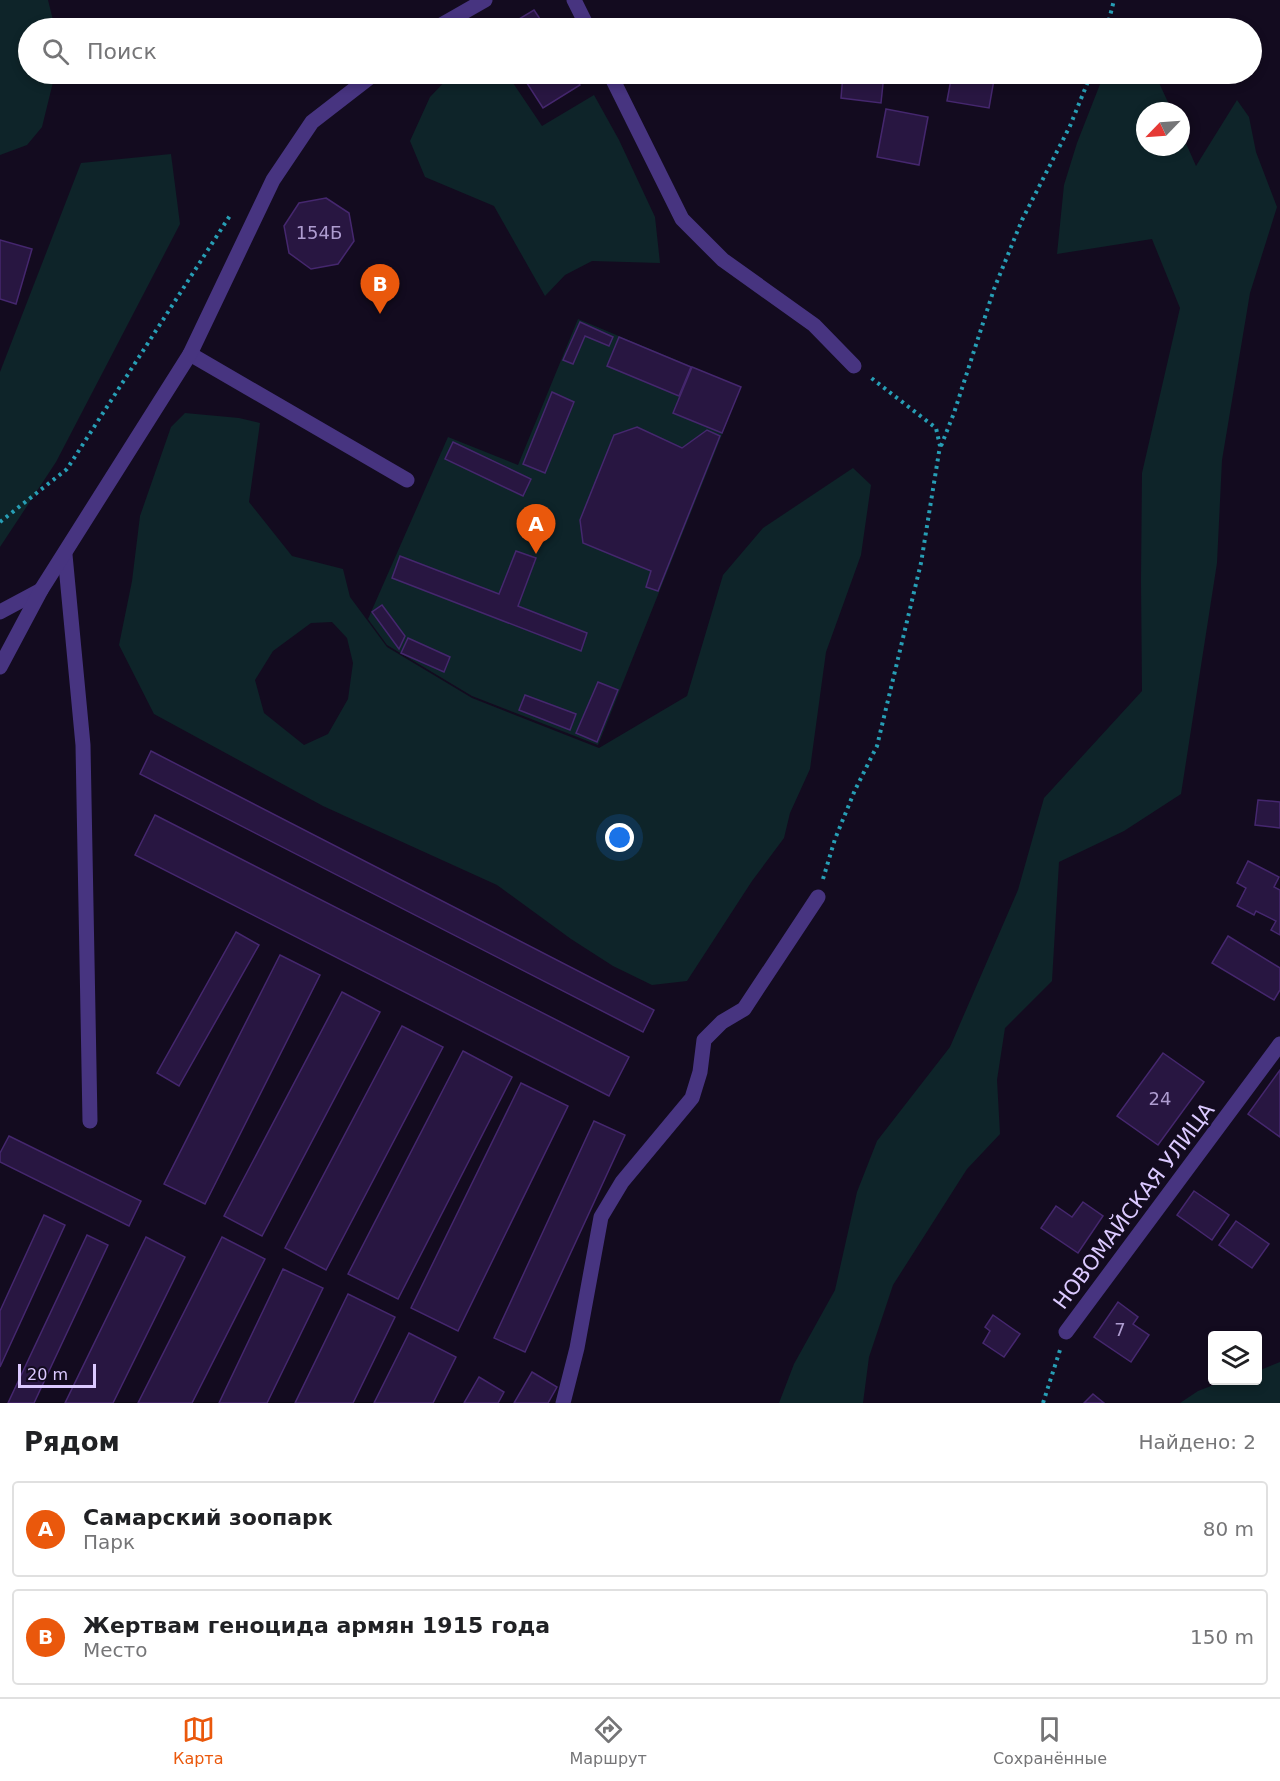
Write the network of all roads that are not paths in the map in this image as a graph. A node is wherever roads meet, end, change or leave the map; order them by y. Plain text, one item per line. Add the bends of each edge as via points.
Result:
1 (485, 0) edge
2 (573, 0) edge
3 (454, 18) edge
4 (583, 18) edge
5 (361, 84) edge
6 (615, 84) edge
7 (190, 354) junction
8 (854, 366) road end
9 (407, 480) dead end
10 (65, 555) junction
11 (41, 590) junction
12 (0, 612) edge
13 (0, 667) edge
14 (818, 897) road end
15 (1280, 1044) edge
16 (90, 1121) dead end
17 (1066, 1332) road end
18 (563, 1403) edge

1 - 3 street
2 - 4 street
5 - 7 street via 312,122 273,180
6 - 8 street via 682,219 723,260 814,325
7 - 9 street
7 - 10 street
10 - 11 street
10 - 16 street via 83,745
11 - 12 street
11 - 13 street
14 - 18 street via 744,1009 722,1022 704,1040 692,1098 622,1182 601,1217
15 - 17 street, НОВОМАЙСКАЯ УЛИЦА

